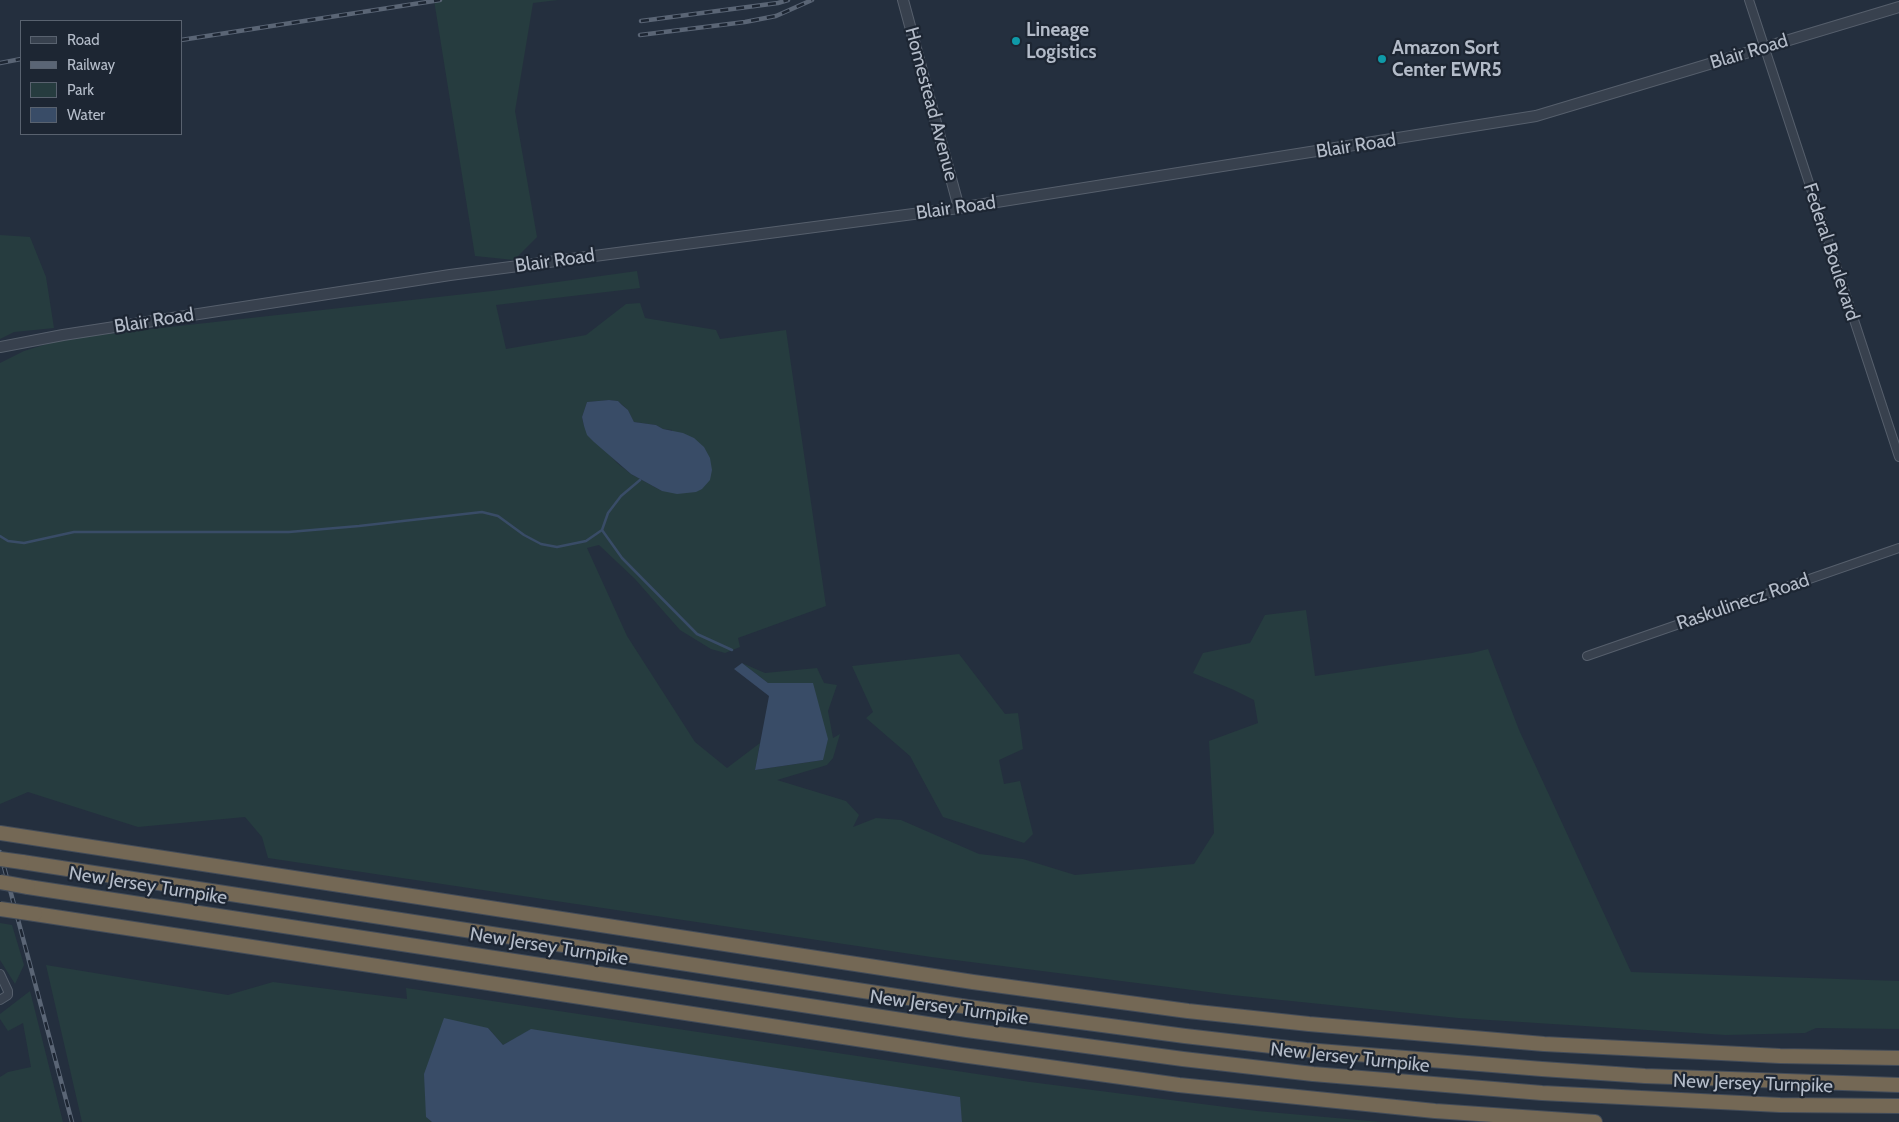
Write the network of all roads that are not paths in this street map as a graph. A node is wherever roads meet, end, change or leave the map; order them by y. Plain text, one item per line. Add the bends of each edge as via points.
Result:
1 (903, 0) edge
2 (1749, 0) edge
3 (1899, 7) edge
4 (1764, 46) junction
5 (959, 208) junction
6 (0, 347) edge
7 (1899, 457) edge
8 (1899, 548) edge
9 (1587, 656) dead end
10 (0, 833) edge
11 (0, 859) edge
12 (0, 882) edge
13 (0, 909) edge
14 (0, 974) edge
15 (0, 1000) edge
16 (1899, 1058) edge
17 (1899, 1085) edge
18 (1899, 1106) edge
19 (1595, 1122) edge

1 - 5 street, Homestead Avenue
2 - 4 street, Federal Boulevard
3 - 4 street, Blair Road
4 - 5 street, Blair Road via 1536,116
4 - 7 street, Federal Boulevard
5 - 6 street, Blair Road via 450,275
8 - 9 street, Raskulinecz Road
10 - 16 highway, New Jersey Turnpike via 954,979 1197,1012 1544,1044 1780,1056
11 - 17 highway, New Jersey Turnpike, bridge via 968,1007 1185,1036 1532,1069
12 - 18 highway, New Jersey Turnpike, bridge via 967,1030 1182,1059 1332,1076 1542,1093 1780,1105
13 - 19 highway, bridge via 1106,1075 1310,1099
14 - 15 street via 8,988

